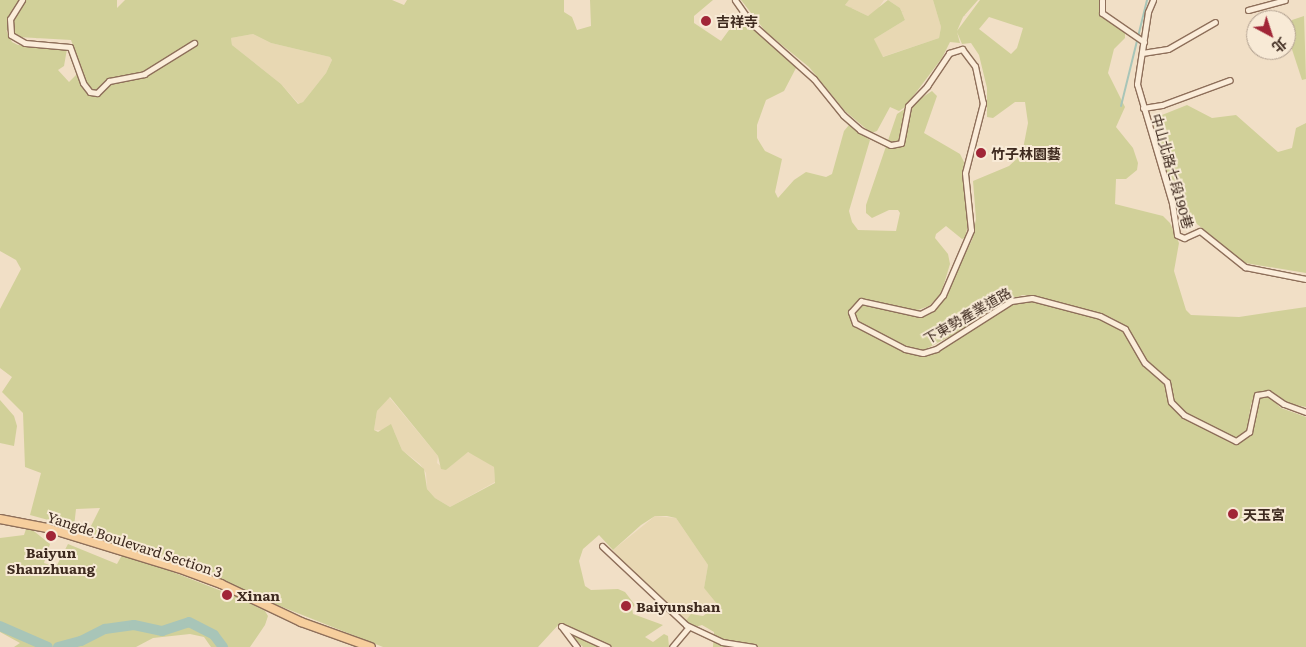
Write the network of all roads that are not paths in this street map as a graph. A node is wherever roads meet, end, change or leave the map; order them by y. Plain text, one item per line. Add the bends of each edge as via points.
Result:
1 (22, 0) edge
2 (735, 0) edge
3 (1102, 0) edge
4 (1153, 0) edge
5 (1285, 0) edge
6 (1248, 10) dead end
7 (1215, 22) dead end
8 (1144, 42) junction
9 (194, 43) dead end
10 (1142, 53) junction
11 (1230, 80) dead end
12 (1143, 108) junction
13 (1306, 279) edge
14 (1306, 412) edge
15 (0, 519) edge
16 (602, 546) dead end
17 (689, 627) junction
18 (371, 647) edge
19 (577, 647) edge
20 (607, 647) edge
21 (672, 647) edge
22 (754, 647) edge

1 - 9 street via 10,19 11,35 25,43 70,47 83,84 90,92 97,92 110,80 144,74
2 - 14 street, 下東勢產業道路 via 756,28 814,79 843,115 860,130 891,146 901,143 908,106 927,86 949,53 962,49 975,66 983,103 965,173 971,230 943,295 932,308 920,314 861,301 851,312 855,323 905,349 923,353 936,349 1011,301 1032,298 1100,316 1124,328 1145,363 1167,382 1171,402 1184,415 1236,440 1249,432 1257,395 1268,393 1284,404
3 - 8 street via 1102,12
4 - 8 street, 中山北路七段190巷
5 - 6 street
7 - 10 street via 1168,49
8 - 10 street, 中山北路七段190巷
10 - 12 street, 中山北路七段190巷 via 1137,84
11 - 12 street via 1171,102
12 - 13 street, 中山北路七段190巷 via 1172,203 1177,235 1184,238 1200,231 1251,269
15 - 18 main road, Yangde Boulevard Section 3 via 47,528 178,568 221,584 301,622
16 - 17 street
17 - 21 street
17 - 22 street via 722,642
19 - 20 street via 561,626

